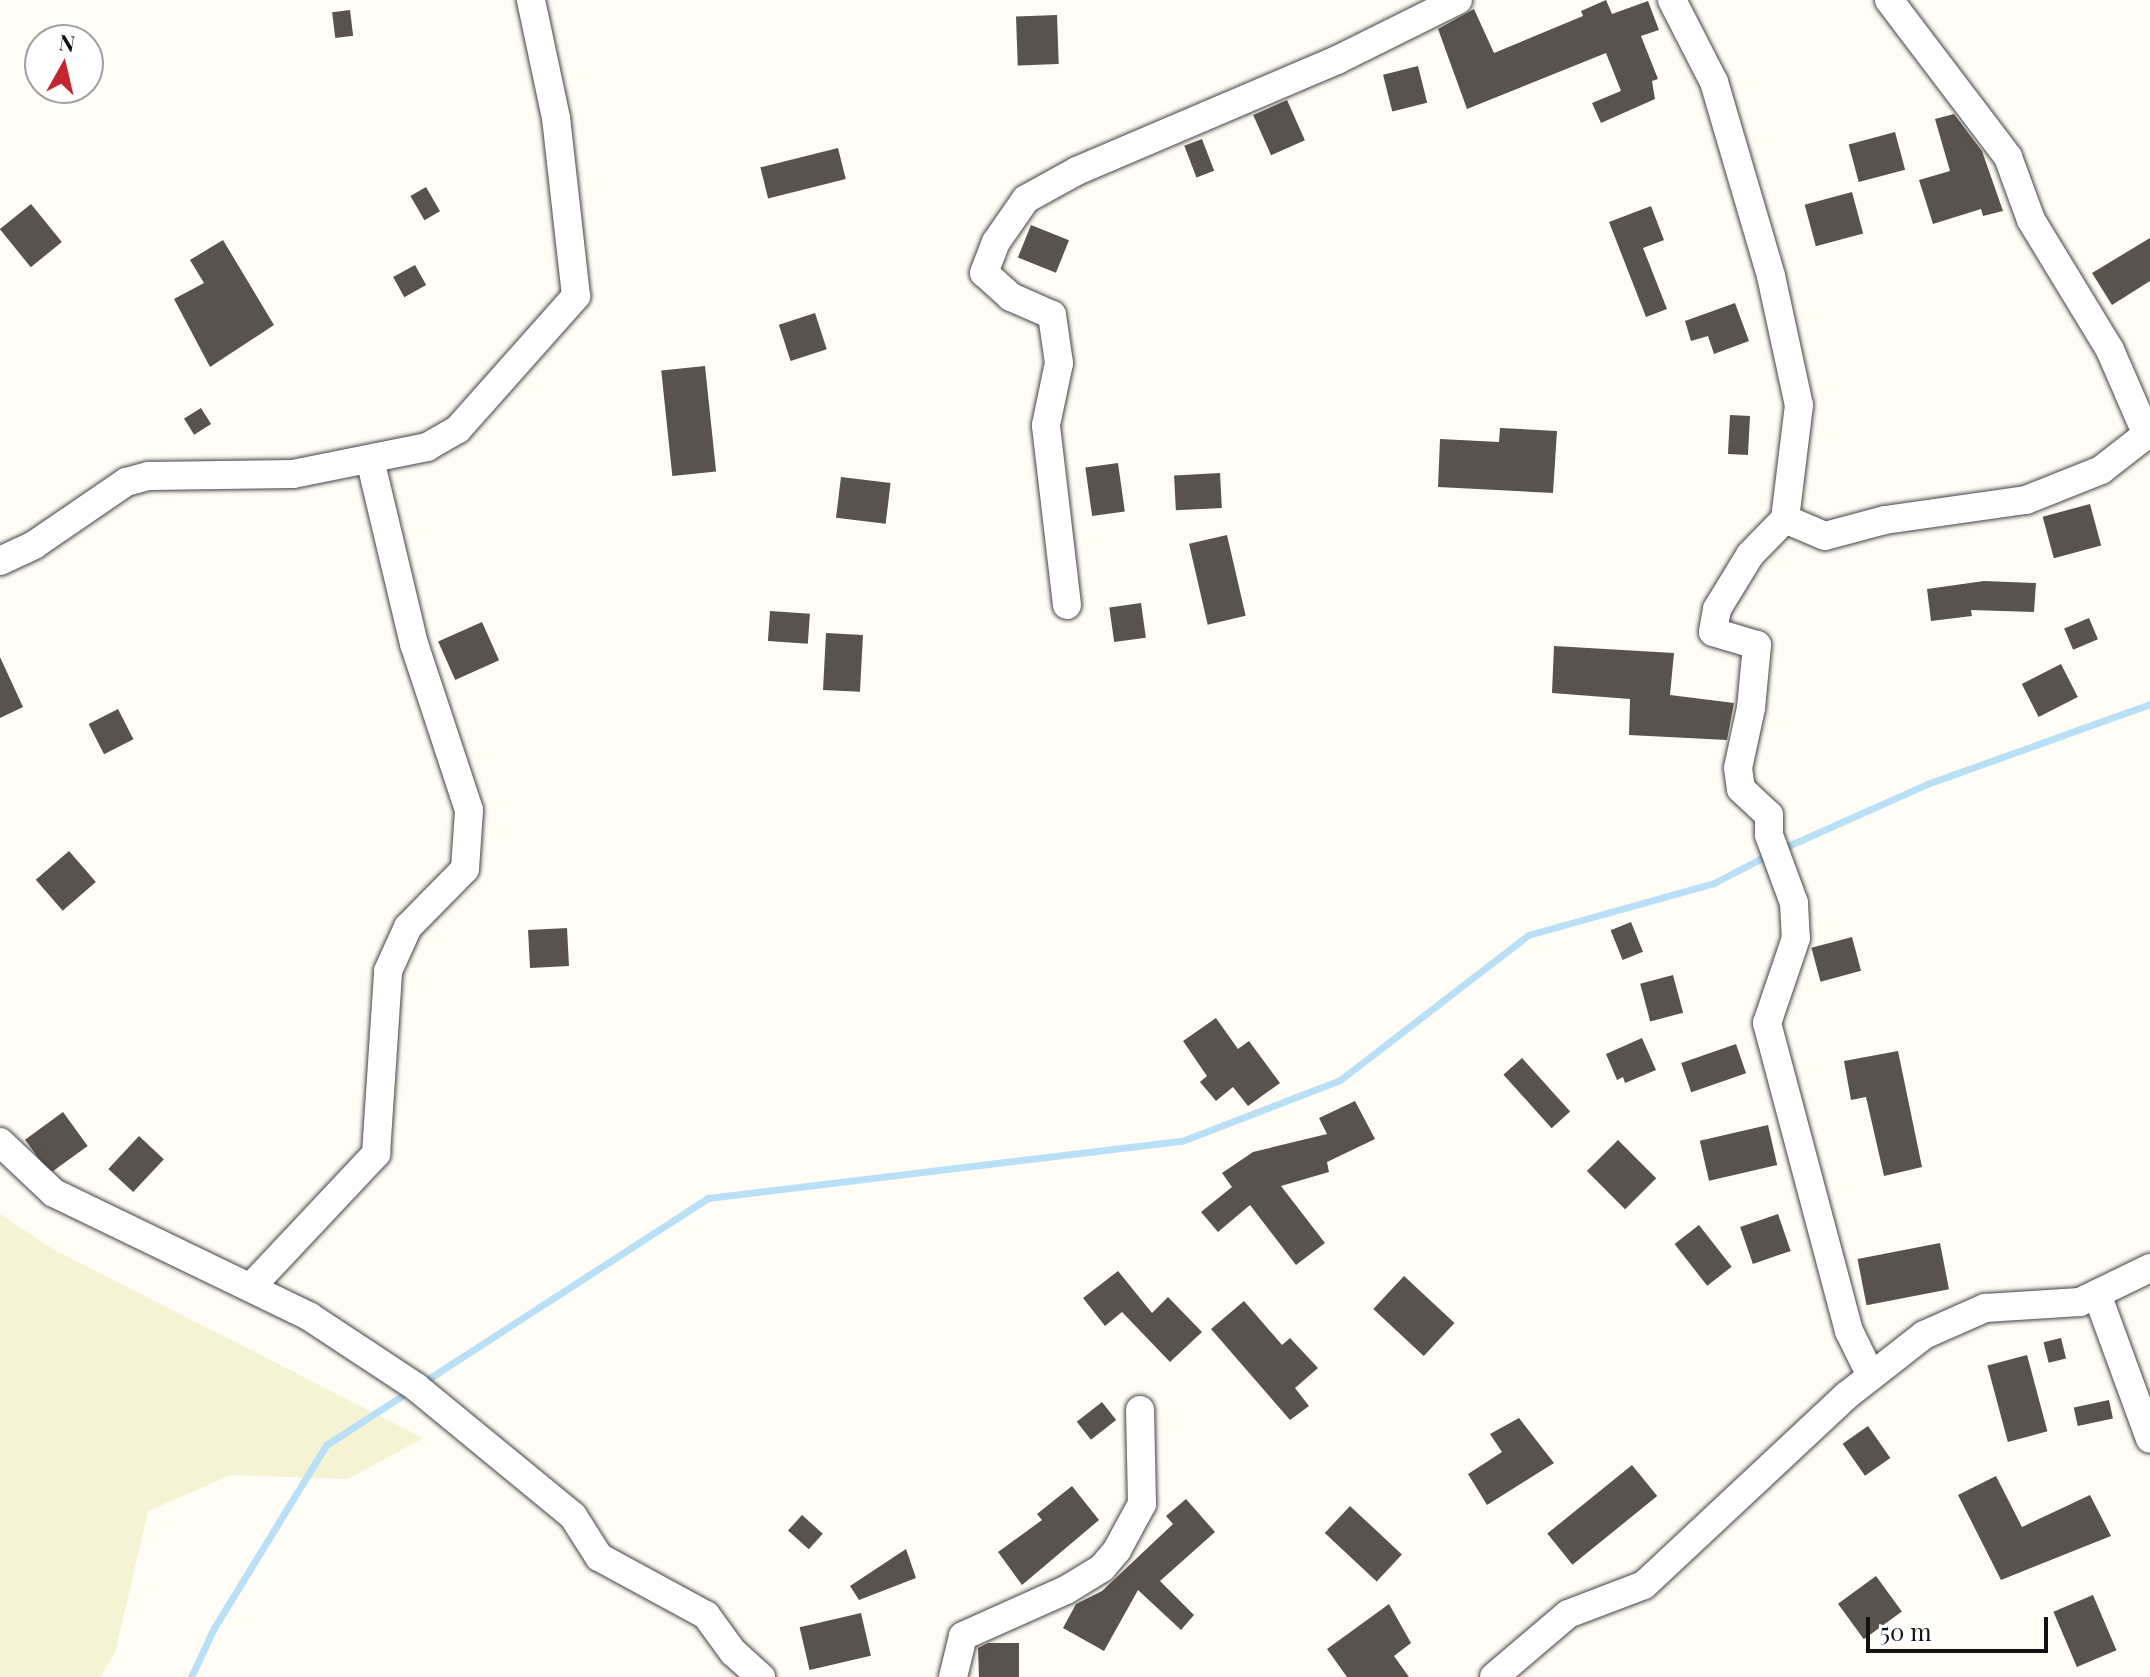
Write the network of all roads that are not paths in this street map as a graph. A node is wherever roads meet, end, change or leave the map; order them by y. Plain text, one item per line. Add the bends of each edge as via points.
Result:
1 (531, 0) edge
2 (1458, 0) edge
3 (1672, 0) edge
4 (1889, 0) edge
5 (2149, 433) edge
6 (370, 459) junction
7 (1785, 519) junction
8 (0, 561) edge
9 (1067, 605) dead end
10 (0, 1142) edge
11 (2150, 1268) edge
12 (251, 1287) junction
13 (2097, 1294) junction
14 (1871, 1376) junction
15 (1140, 1410) dead end
16 (2150, 1439) edge
17 (761, 1677) edge
18 (953, 1677) edge
19 (1494, 1677) edge

1 - 6 street via 556,118 578,277 576,296 458,429 427,447
2 - 9 street via 1337,60 1135,142 1064,178 1026,199 996,242 984,273 1011,297 1052,315 1059,363 1046,425
3 - 7 street via 1714,82 1771,276 1790,362 1799,405
4 - 5 street via 2008,157 2031,220 2110,350
5 - 7 street via 2101,470 2026,500 1885,520 1825,536
6 - 8 street via 293,474 149,476 126,482 34,545
6 - 12 street via 414,644 469,810 465,869 408,927 388,971 376,1154
7 - 14 street via 1750,555 1717,609 1713,632 1757,645 1738,768 1741,789 1769,815 1769,835 1794,903 1796,938 1767,1023 1849,1331
10 - 12 street via 54,1193
11 - 13 street
12 - 17 street via 310,1317 431,1398 573,1516 599,1557 706,1615 733,1652
13 - 14 street via 2080,1302 1974,1311 1924,1335
13 - 16 street
14 - 19 street via 1644,1585 1568,1614
15 - 18 street via 1145,1482 1135,1525 1102,1568 1038,1606 963,1636

